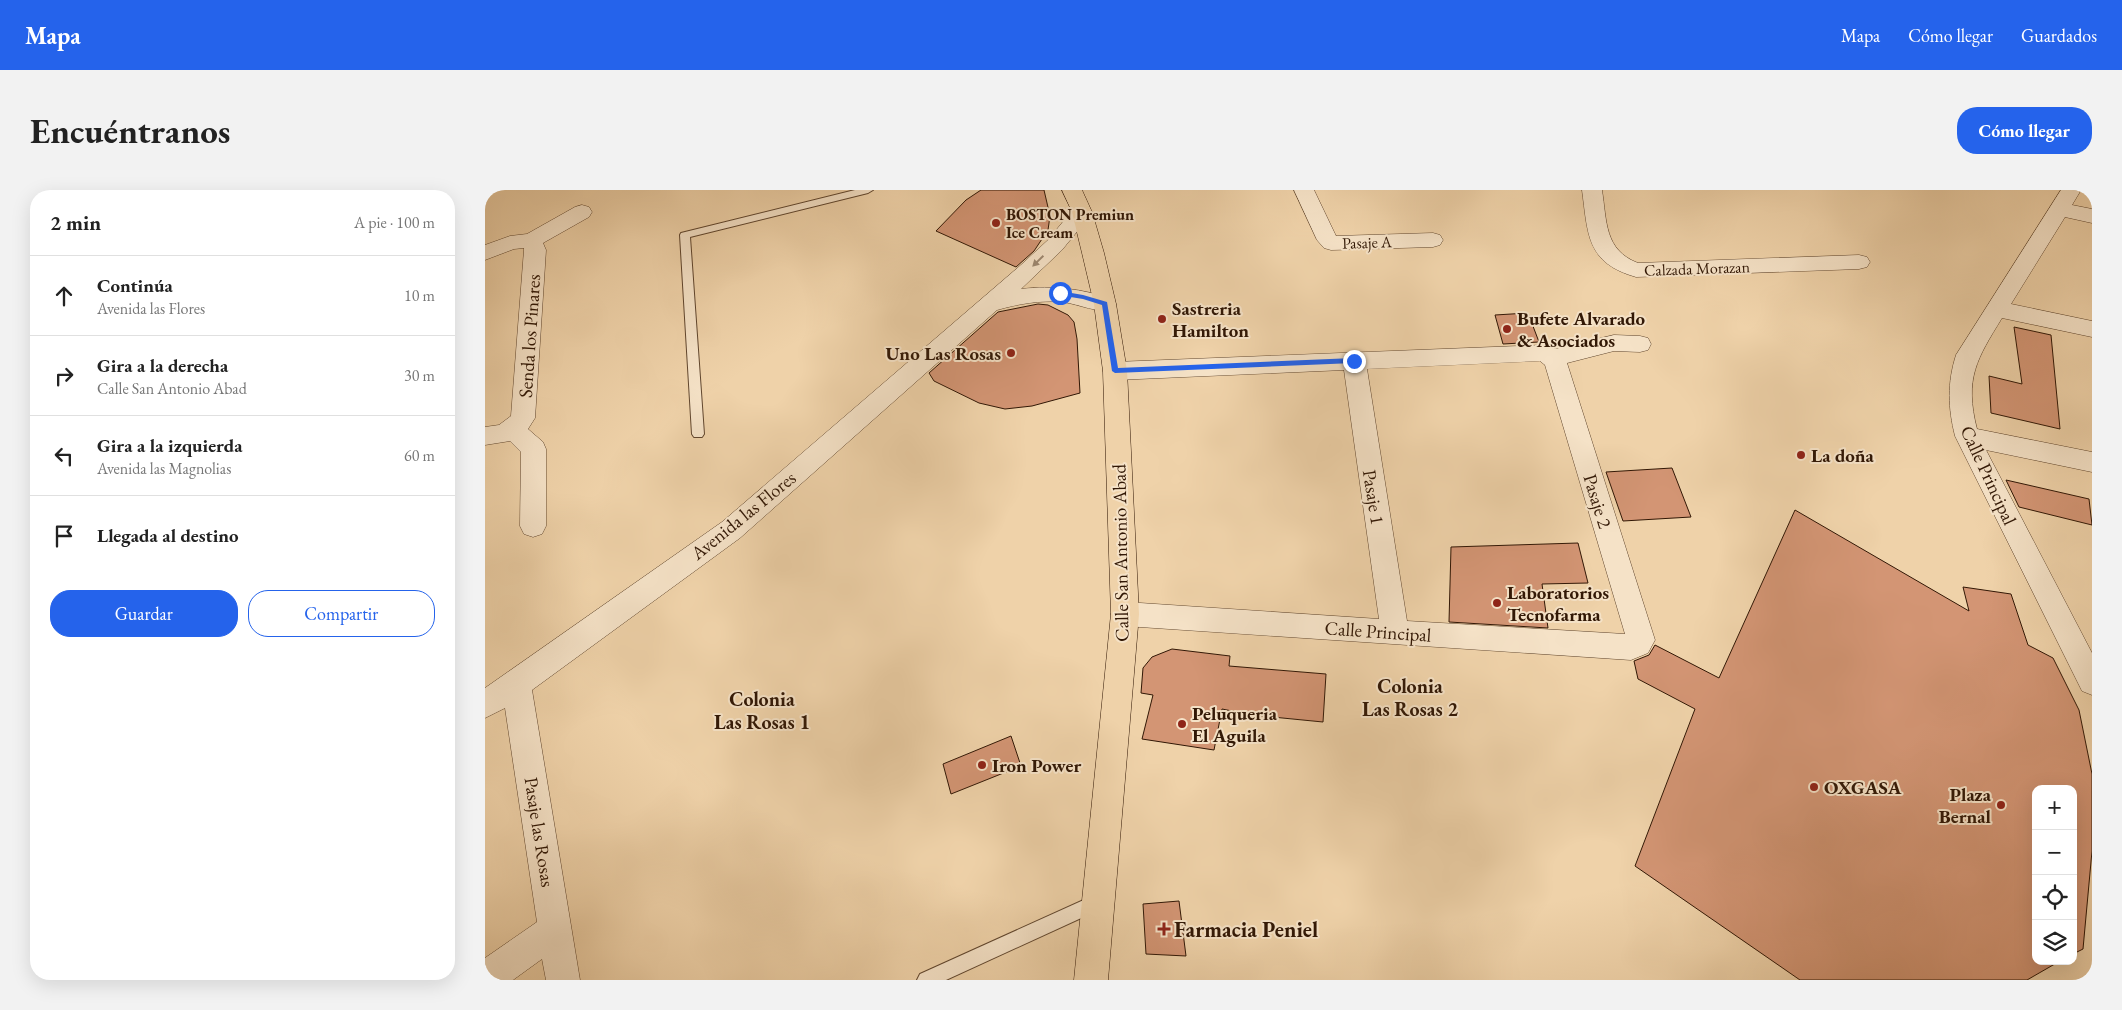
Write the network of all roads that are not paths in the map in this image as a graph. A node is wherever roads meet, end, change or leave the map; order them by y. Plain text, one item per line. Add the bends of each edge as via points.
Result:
1 (868, 190) edge
2 (1304, 190) edge
3 (1592, 190) edge
4 (1606, 190) edge
5 (1611, 190) edge
6 (2065, 199) edge
7 (1077, 201) edge
8 (582, 212) dead end
9 (2092, 216) edge
10 (532, 240) junction
11 (1433, 240) dead end
12 (485, 253) edge
13 (1859, 262) dead end
14 (1105, 304) junction
15 (986, 306) junction
16 (1996, 310) junction
17 (2092, 329) edge
18 (1640, 344) dead end
19 (1548, 356) junction
20 (1354, 361) junction
21 (1115, 371) junction
22 (514, 430) junction
23 (698, 434) dead end
24 (485, 436) edge
25 (1967, 436) junction
26 (2092, 462) edge
27 (533, 526) dead end
28 (1125, 614) junction
29 (2063, 623) junction
30 (2092, 630) edge
31 (1395, 633) junction
32 (1631, 646) joint
33 (2092, 682) edge
34 (516, 684) junction
35 (485, 704) edge
36 (1097, 902) junction
37 (555, 930) junction
38 (485, 979) edge
39 (563, 980) edge
40 (925, 980) edge
41 (1091, 980) edge

1 - 23 lane via 685,235
2 - 11 street, Pasaje A via 1331,243
3 - 13 street, Calzada Morazan via 1604,250 1617,262 1637,270
4 - 5 street
6 - 9 street
6 - 16 street, Calle Principal
7 - 14 main road, Calle San Antonio Abad
7 -> 15 street, Avenida las Flores via 1055,245
8 - 10 street
10 - 12 street via 510,243
10 - 22 street, Senda los Pinares via 535,250 525,402 523,418
14 - 15 street, Avenida las Flores via 1068,294 1035,294
14 - 21 main road, Calle San Antonio Abad
15 - 34 street, Avenida las Flores via 731,530
16 - 17 street
16 - 25 street, Calle Principal via 1968,354 1962,370 1959,401
18 - 19 street via 1614,343
19 - 20 street
19 - 32 street, Pasaje 2 via 1556,364 1641,640
20 - 21 street
20 - 31 street, Pasaje 1
21 - 28 main road, Calle San Antonio Abad
22 - 24 street via 498,436
22 - 27 street via 534,449
25 - 26 street
25 - 29 street, Calle Principal
28 - 31 street, Calle Principal
28 - 36 main road, Calle San Antonio Abad
29 - 30 street
29 - 33 street, Calle Principal
31 - 32 street, Calle Principal
34 - 35 street, Avenida las Flores
34 - 37 street, Pasaje las Rosas
36 - 40 lane
36 - 41 main road, Calle San Antonio Abad
37 - 38 street
37 - 39 street, Pasaje las Rosas

